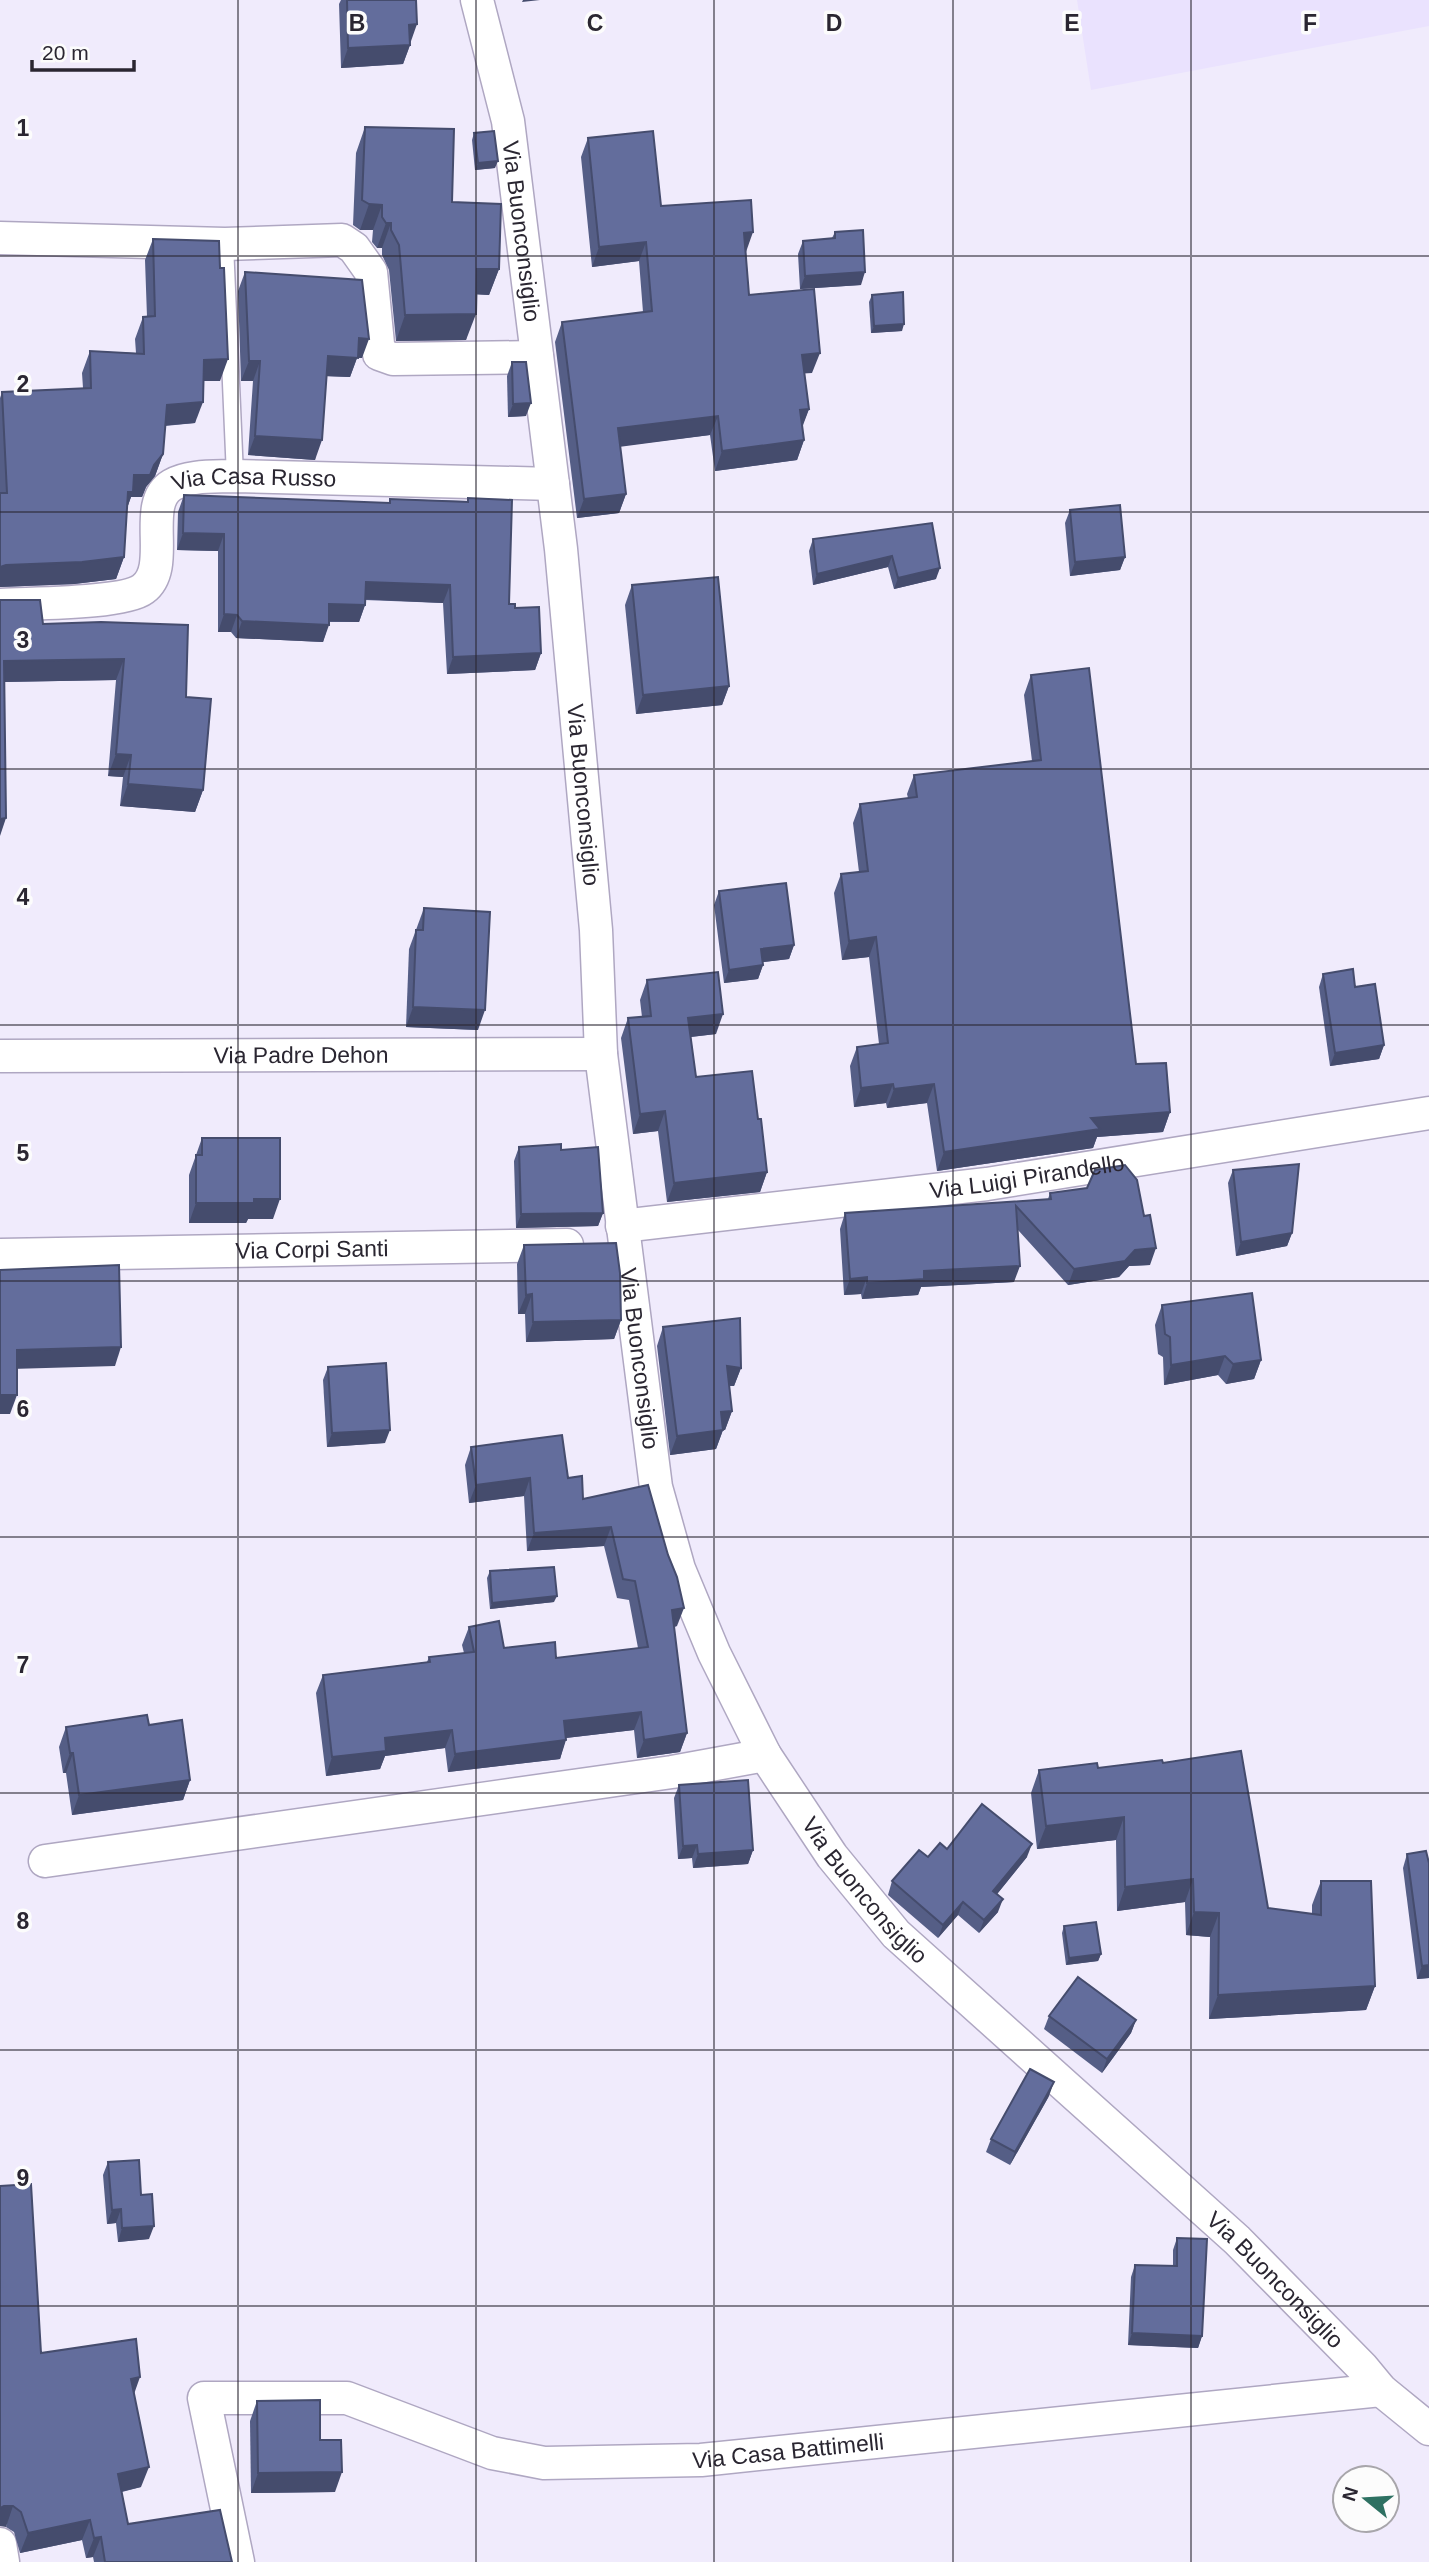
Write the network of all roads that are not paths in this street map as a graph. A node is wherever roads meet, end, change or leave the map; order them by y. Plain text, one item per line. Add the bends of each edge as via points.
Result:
1 (477, 0) edge
2 (0, 238) edge
3 (225, 244) junction
4 (537, 356) junction
5 (235, 476) junction
6 (553, 484) junction
7 (0, 605) edge
8 (601, 1054) junction
9 (0, 1056) edge
10 (1429, 1114) edge
11 (623, 1235) junction
12 (0, 1255) edge
13 (765, 1755) junction
14 (46, 1861) dead end
15 (1381, 2390) junction
16 (1429, 2430) edge
17 (0, 2544) edge
18 (3, 2562) edge
19 (237, 2562) edge

1 - 4 street, Via Buonconsiglio via 508,121
2 - 3 street
3 - 4 street via 342,240 354,248 372,272 379,355 393,359
3 - 5 lane
4 - 6 street, Via Buonconsiglio
5 - 6 street, Via Casa Russo
5 - 7 street, Via Casa Russo via 189,479 170,486 158,503 156,572 143,589 113,599
6 - 8 street, Via Buonconsiglio via 596,930
8 - 9 street, Via Padre Dehon
8 - 11 street, Via Buonconsiglio
10 - 11 street, Via Luigi Pirandello via 987,1184
11 - 12 street, Via Corpi Santi
11 - 13 street, Via Buonconsiglio via 656,1487 678,1569
13 - 14 street
13 - 15 street, Via Buonconsiglio via 832,1856 896,1934 1237,2240
15 - 16 street, Via Buonconsiglio
15 - 19 street, Via Casa Battimelli via 701,2460 544,2463 492,2453 347,2399 204,2398
17 - 18 street

